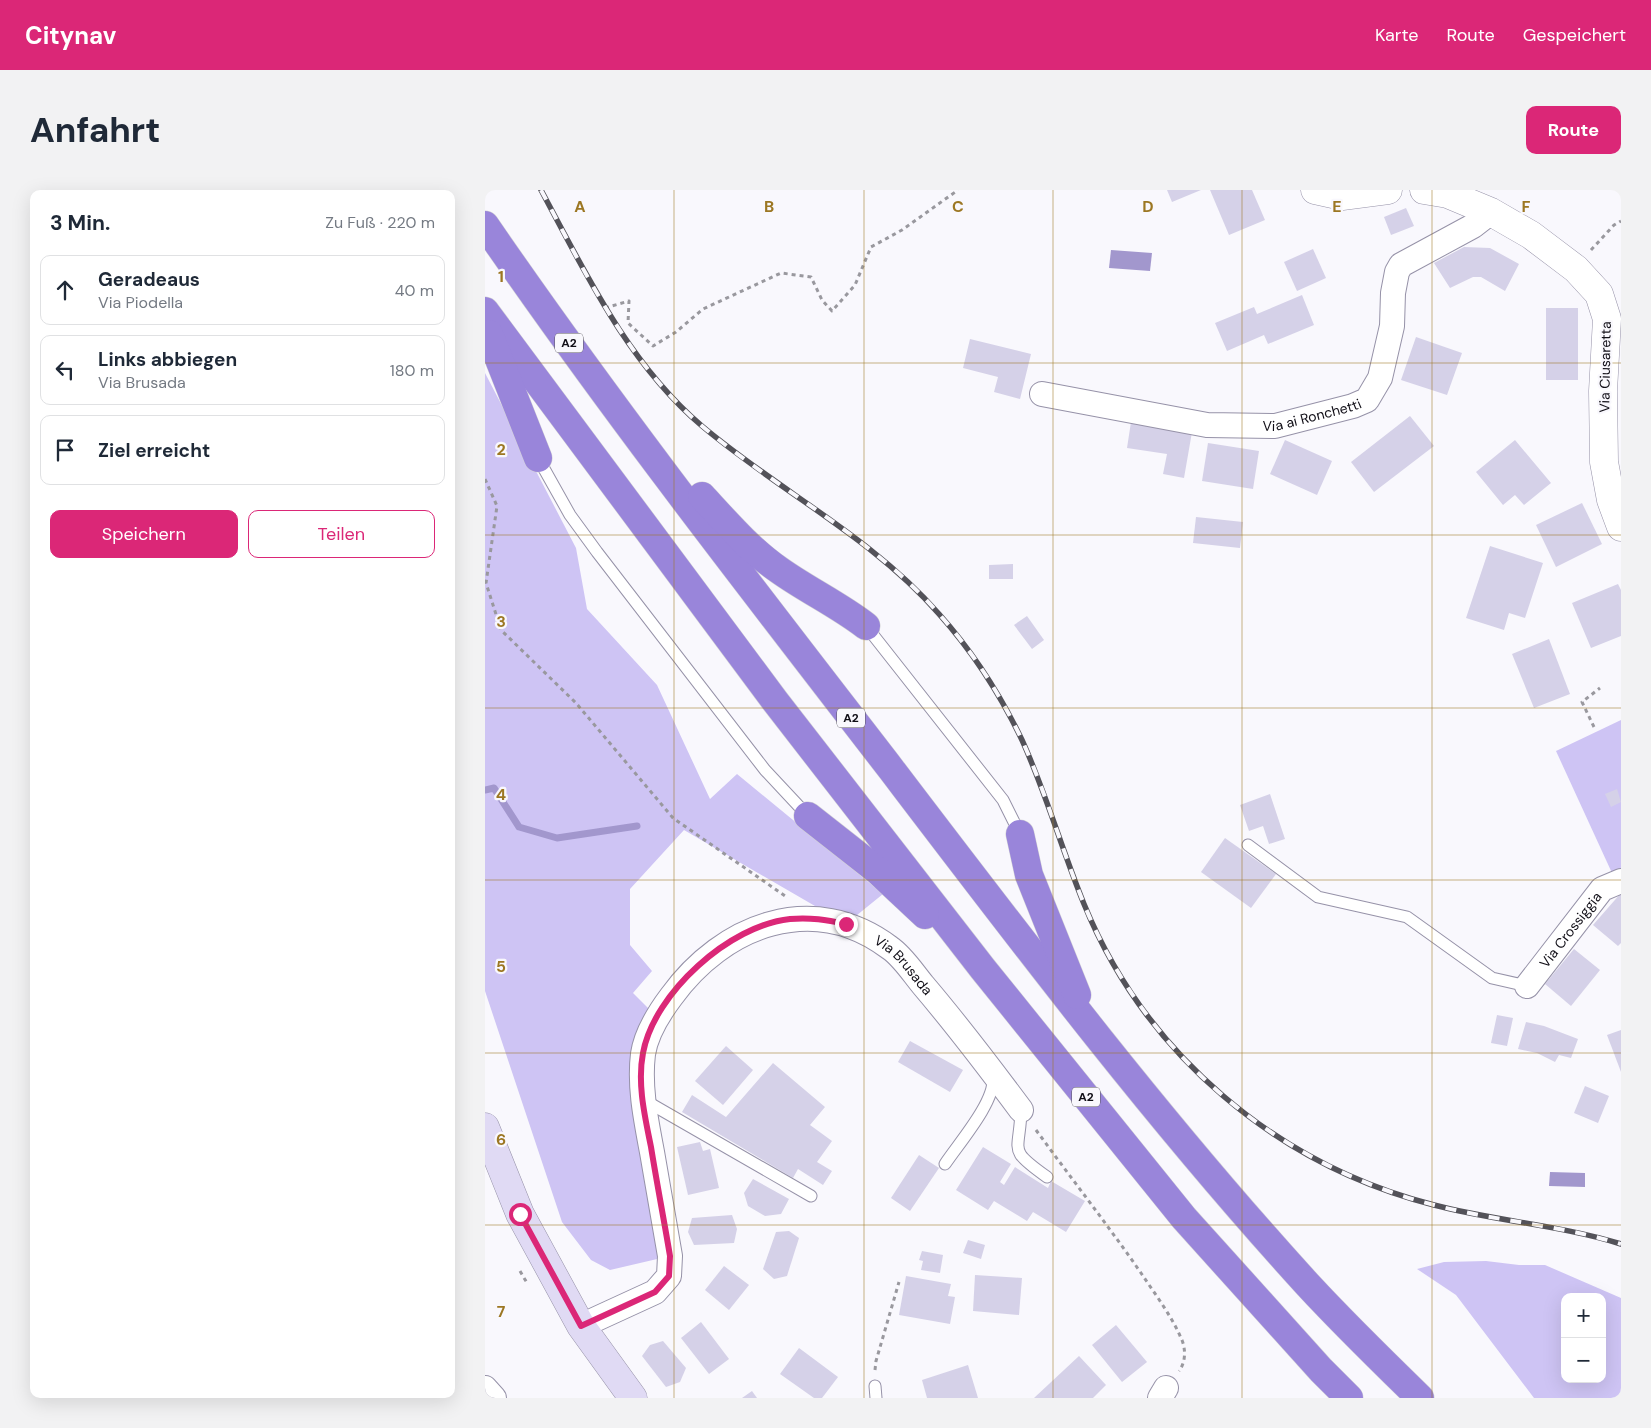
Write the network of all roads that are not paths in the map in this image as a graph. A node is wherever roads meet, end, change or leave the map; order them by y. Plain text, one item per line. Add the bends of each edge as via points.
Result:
1 (1315, 190) edge
2 (1388, 190) edge
3 (1423, 190) edge
4 (1491, 212) junction
5 (485, 225) edge
6 (485, 311) edge
7 (485, 324) edge
8 (1042, 394) dead end
9 (616, 408) junction
10 (538, 458) joint
11 (1621, 528) edge
12 (866, 626) joint
13 (808, 816) joint
14 (1020, 834) joint
15 (1248, 845) dead end
16 (1621, 881) edge
17 (983, 968) junction
18 (1527, 986) joint
19 (1090, 1024) junction
20 (992, 1071) junction
21 (642, 1099) junction
22 (1021, 1110) joint
23 (485, 1126) edge
24 (945, 1164) dead end
25 (1047, 1177) dead end
26 (811, 1196) dead end
27 (581, 1326) junction
28 (875, 1386) road end
29 (485, 1388) edge
30 (494, 1398) edge
31 (633, 1398) edge
32 (876, 1398) edge
33 (1349, 1398) edge
34 (1420, 1398) edge

1 - 2 street via 1343,196
3 - 4 street, Via Ciusaretta via 1448,194
4 - 8 street, Via ai Ronchetti via 1473,226 1401,266 1393,293 1392,326 1380,378 1367,400 1353,406 1275,426 1207,425
4 - 11 street, Via Ciusaretta via 1531,235 1576,269 1599,294 1607,318 1604,462 1611,500
5 - 9 highway, A2
6 - 17 highway, A2 via 775,701
7 - 10 highway
9 - 12 highway, A2 via 758,554
9 - 19 highway, A2 via 936,829
10 - 13 lane via 569,515 765,770
12 - 14 lane via 1003,800
13 - 17 highway, A2 via 878,871
14 - 19 highway, A2 via 1029,875
15 - 18 lane via 1318,897 1407,917 1492,978
16 - 18 street, Via Crossiggia via 1603,890
17 - 33 highway, A2 via 1184,1218
19 - 34 highway, A2 via 1311,1289
20 - 21 street, Via Brusada via 892,949 846,924 818,918 788,919 759,927 729,942 706,958 681,983 657,1017 643,1053
20 - 22 street, Via Brusada
20 - 24 lane via 993,1087 987,1102
21 - 26 lane
21 - 27 street, Via Brusada via 670,1256 669,1276 655,1292
22 - 25 lane via 1017,1150 1024,1160
23 - 27 main road via 520,1214
27 - 31 main road
28 - 32 lane
29 - 30 street

